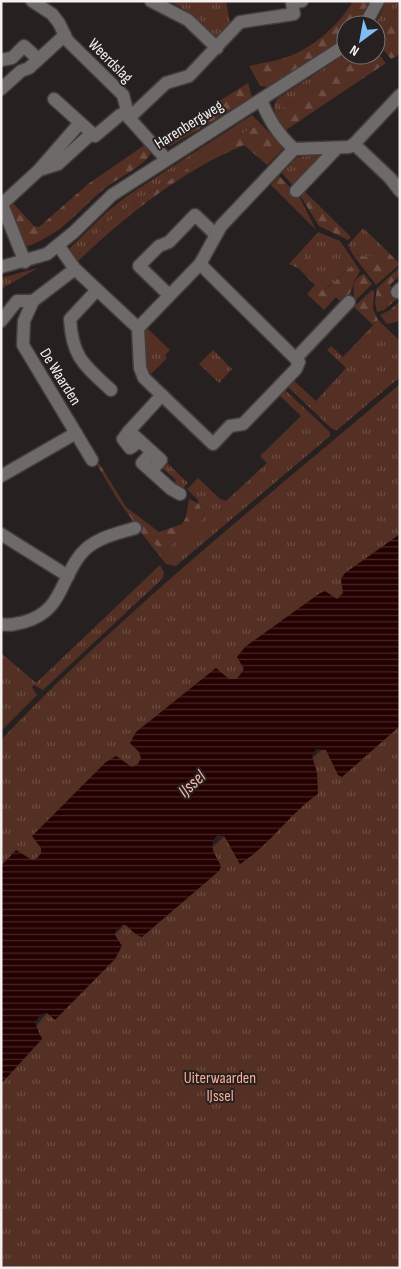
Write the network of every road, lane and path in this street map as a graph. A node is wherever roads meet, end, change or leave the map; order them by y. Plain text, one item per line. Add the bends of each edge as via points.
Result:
1 (151, 1) edge
2 (302, 1) edge
3 (378, 1) edge
4 (40, 3) edge
5 (370, 15) edge
6 (64, 35) junction
7 (216, 48) junction
8 (336, 51) edge
9 (38, 59) junction
10 (1, 60) edge
11 (4, 82) edge
12 (400, 95) edge
13 (54, 98) dead end
14 (261, 100) junction
15 (128, 116) junction
16 (79, 124) junction
17 (91, 134) junction
18 (354, 144) junction
19 (337, 148) junction
20 (294, 149) junction
21 (166, 159) junction
22 (39, 170) junction
23 (296, 191) dead end
24 (400, 191) edge
25 (2, 203) edge
26 (215, 234) junction
27 (58, 245) junction
28 (24, 259) junction
29 (1, 260) edge
30 (200, 264) junction
31 (1, 267) edge
32 (75, 269) junction
33 (97, 290) junction
34 (169, 295) junction
35 (33, 301) junction
36 (349, 302) dead end
37 (1, 320) edge
38 (138, 328) junction
39 (297, 357) junction
40 (111, 390) dead end
41 (162, 395) junction
42 (76, 433) junction
43 (92, 460) dead end
44 (1, 476) edge
45 (180, 494) dead end
46 (135, 528) dead end
47 (1, 534) edge
48 (68, 576) junction
49 (1, 624) edge

1 - 7 street via 188,20
2 - 7 street via 292,2 294,14 240,22
3 - 5 street
4 - 6 street, Weerdslag via 52,14
6 - 9 street, Weerdslag
6 - 15 street, Weerdslag via 123,95
7 - 15 street via 189,76 166,83
8 - 14 street, Harenbergweg
9 - 10 street via 24,46 12,58
9 - 11 street, Weerdslag
12 - 18 street
13 - 16 street
14 - 20 street via 278,134
14 - 21 street, Harenbergweg
15 - 17 street via 120,114 95,136
15 - 21 street, Weerdslag
16 - 17 street
16 - 22 street
17 - 22 street via 58,164
18 - 19 street
18 - 24 street
19 - 20 street
19 - 23 street
20 - 26 street
21 - 27 street, Harenbergweg via 112,195
22 - 25 street
25 - 28 street
26 - 30 street
26 - 34 street via 195,215 139,266
27 - 28 street, Harenbergweg
27 - 32 street
28 - 29 street, Harenbergweg
28 - 31 street, Harenbergweg
30 - 34 street
30 - 39 street
32 - 33 street
32 - 35 street
33 - 38 street
33 - 40 street, De Waarden via 70,319 71,341 83,364
34 - 38 street
35 - 37 street via 17,301
35 - 42 street, De Waarden via 24,321 23,346
36 - 39 street
38 - 41 street via 142,374
39 - 41 street via 299,364 292,374 243,424 230,426 213,444
41 - 45 street via 129,431 161,460 151,471
42 - 43 street, De Waarden
42 - 44 street
46 - 48 street via 100,539 81,554
47 - 48 street
48 - 49 street via 57,599 39,617 10,626

